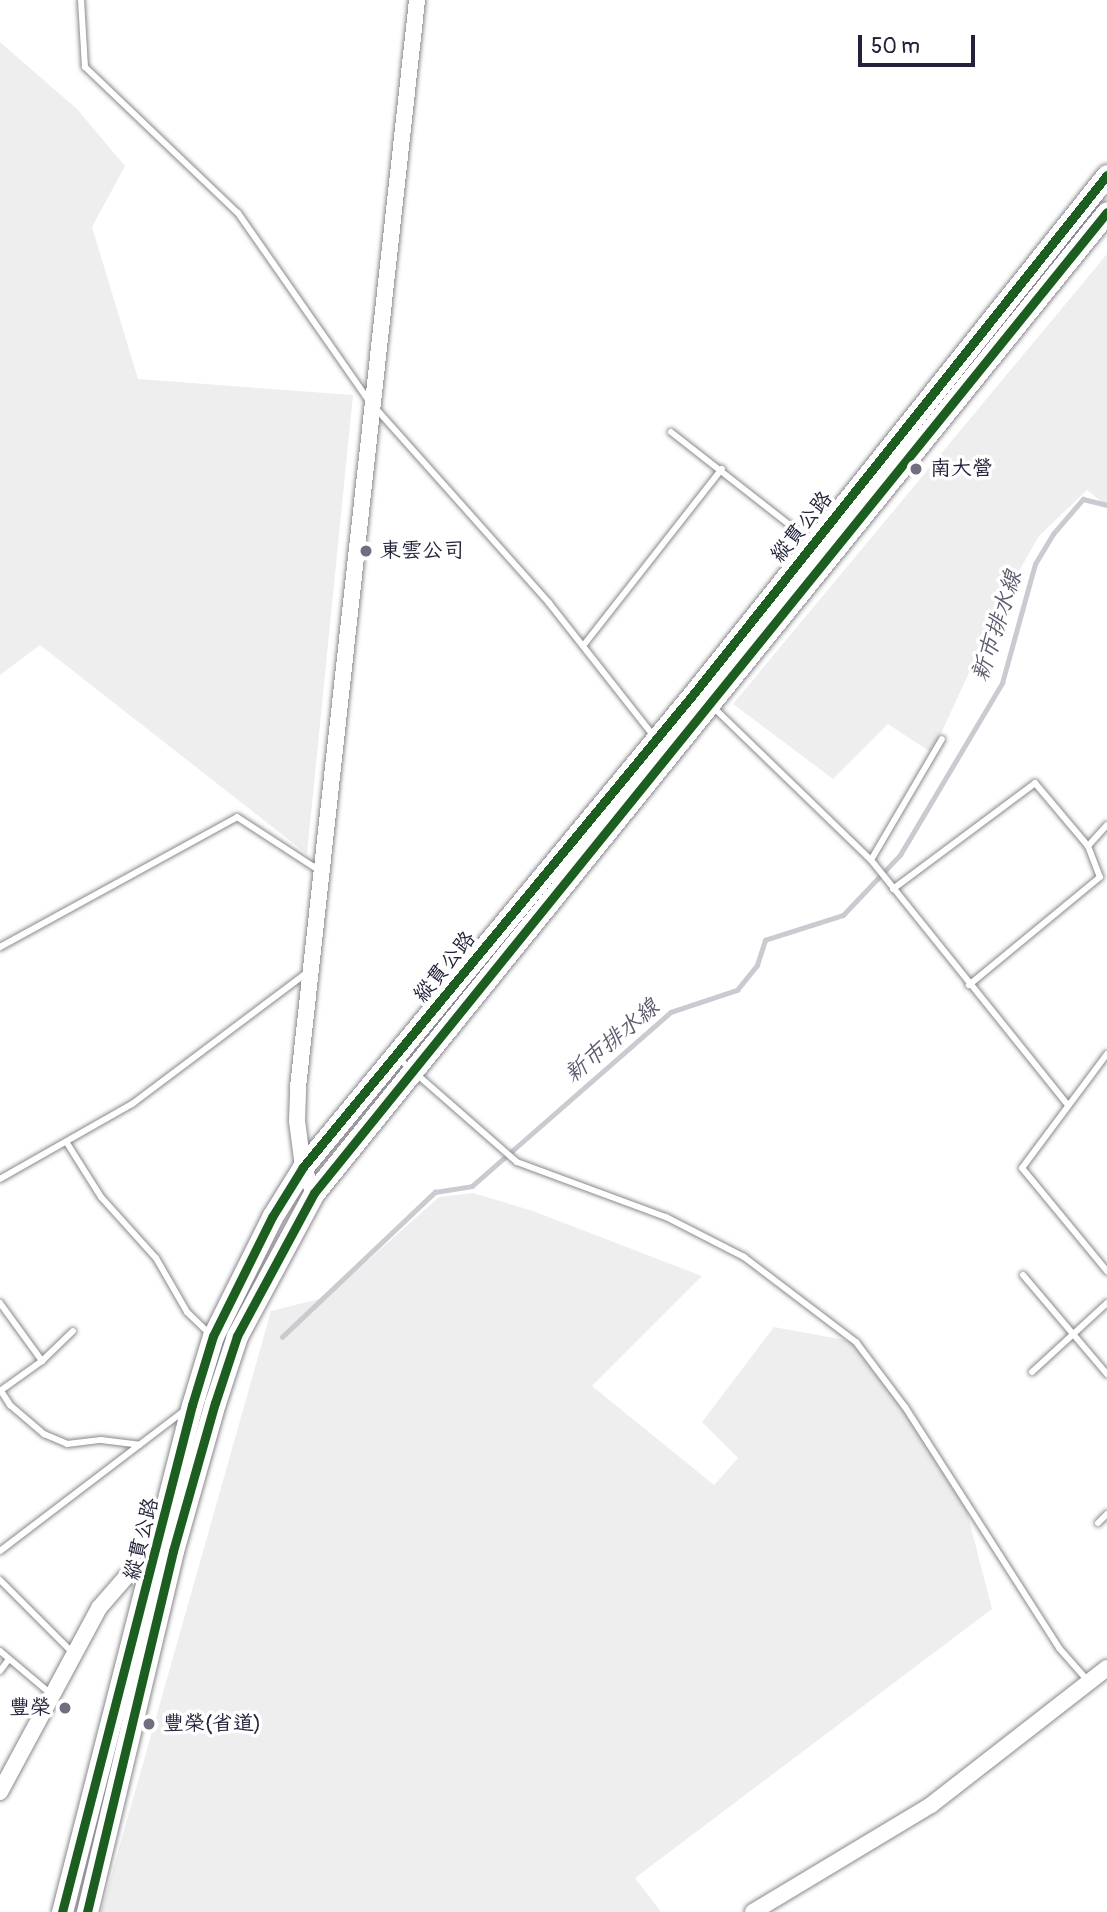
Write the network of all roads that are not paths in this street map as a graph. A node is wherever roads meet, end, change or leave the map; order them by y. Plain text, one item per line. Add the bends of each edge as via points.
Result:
1 (81, 0) edge
2 (417, 0) edge
3 (1107, 175) edge
4 (1107, 212) edge
5 (370, 402) junction
6 (671, 432) dead end
7 (722, 469) junction
8 (811, 542) junction
9 (829, 557) junction
10 (583, 646) junction
11 (703, 698) junction
12 (656, 738) junction
13 (942, 739) dead end
14 (1107, 825) edge
15 (1088, 846) junction
16 (871, 860) junction
17 (321, 872) junction
18 (893, 889) junction
19 (0, 947) edge
20 (313, 968) junction
21 (969, 985) junction
22 (1107, 1054) edge
23 (395, 1055) junction
24 (412, 1069) junction
25 (1067, 1104) junction
26 (67, 1143) junction
27 (303, 1167) junction
28 (0, 1179) edge
29 (314, 1193) junction
30 (1107, 1271) edge
31 (1023, 1275) dead end
32 (0, 1303) edge
33 (1107, 1303) edge
34 (73, 1331) dead end
35 (1073, 1335) junction
36 (213, 1336) junction
37 (42, 1361) junction
38 (1032, 1371) dead end
39 (1107, 1374) edge
40 (0, 1391) edge
41 (192, 1405) junction
42 (140, 1445) junction
43 (1107, 1514) edge
44 (1098, 1523) dead end
45 (0, 1551) edge
46 (164, 1555) junction
47 (0, 1580) edge
48 (0, 1651) edge
49 (75, 1655) junction
50 (9, 1659) junction
51 (1107, 1668) edge
52 (0, 1671) edge
53 (1090, 1683) junction
54 (53, 1696) junction
55 (0, 1792) edge
56 (62, 1912) edge
57 (87, 1912) edge
58 (753, 1912) edge

1 - 5 lane via 85,67 238,213
2 - 5 street
3 - 8 main road, 縱貫公路
4 - 9 main road, 縱貫公路
5 - 10 lane
5 - 17 street
6 - 7 lane
7 - 8 lane
7 - 10 lane
8 - 9 lane
8 - 11 main road, 縱貫公路
9 - 11 main road, 縱貫公路
10 - 12 lane
11 - 12 main road, 縱貫公路
11 - 16 lane
11 - 24 main road, 縱貫公路
12 - 23 main road, 縱貫公路
13 - 16 lane
14 - 15 lane
15 - 18 lane via 1035,783
15 - 21 lane via 1100,877
16 - 18 lane
17 - 19 lane via 237,817
17 - 20 street
18 - 21 lane
20 - 26 lane via 132,1104
20 - 27 street via 298,1087
21 - 25 lane
22 - 25 lane
23 - 24 lane
23 - 27 main road, 縱貫公路
24 - 29 main road, 縱貫公路
24 - 53 lane via 517,1162 666,1217 744,1257 856,1342 905,1407 1059,1648
25 - 30 lane via 1022,1168
26 - 28 lane
26 - 36 lane via 100,1198 156,1258 187,1312
27 - 29 street
27 - 36 main road, 縱貫公路 via 242,1270
29 - 46 main road, 縱貫公路 via 237,1336
31 - 35 lane
32 - 37 lane
33 - 35 lane
34 - 37 lane
35 - 38 lane
35 - 39 lane
36 - 41 main road, 縱貫公路
37 - 40 lane
40 - 42 lane via 44,1434 67,1444 101,1440
41 - 42 lane
41 - 46 main road, 縱貫公路
42 - 45 lane
43 - 44 lane
46 - 49 street via 127,1577 107,1597
46 - 56 main road, 縱貫公路 via 118,1686
46 - 57 main road, 縱貫公路
47 - 49 lane
48 - 50 lane
49 - 54 street
50 - 52 lane
50 - 54 lane
51 - 53 street
53 - 58 street via 931,1805
54 - 55 street

